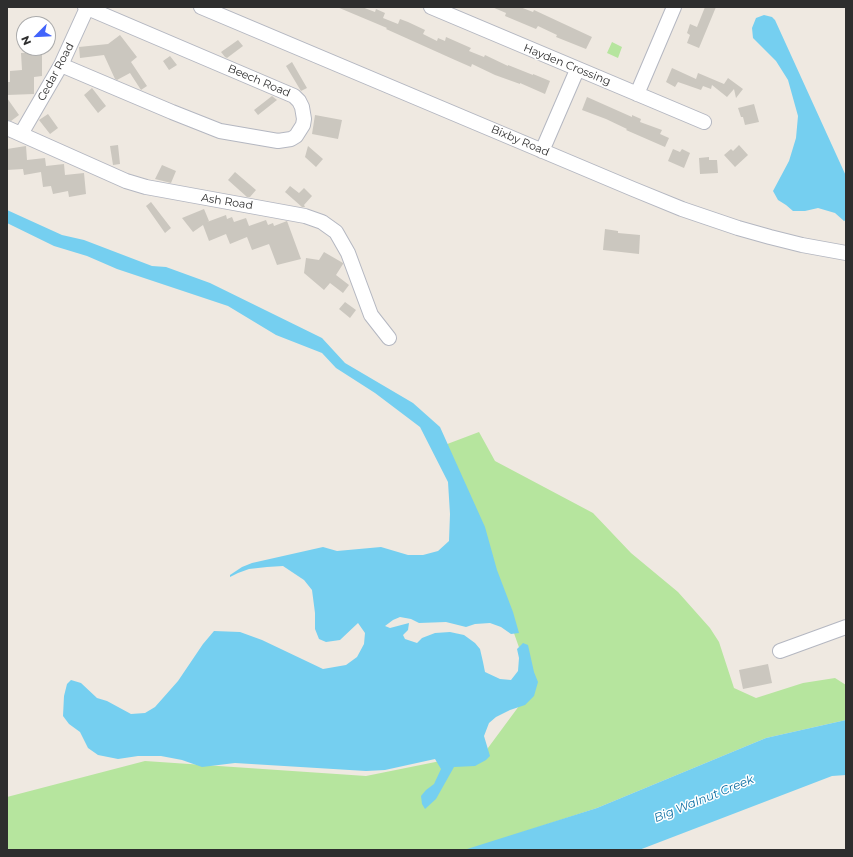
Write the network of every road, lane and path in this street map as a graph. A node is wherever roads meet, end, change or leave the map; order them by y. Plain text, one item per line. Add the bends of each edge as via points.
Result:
1 (201, 7) edge
2 (431, 7) edge
3 (674, 7) edge
4 (86, 8) edge
5 (61, 64) junction
6 (577, 70) junction
7 (637, 94) junction
8 (704, 122) dead end
9 (7, 128) edge
10 (21, 134) junction
11 (542, 151) junction
12 (846, 253) edge
13 (389, 338) dead end
14 (846, 626) edge
15 (780, 651) dead end

1 - 11 street, Bixby Road
2 - 6 street, Hayden Crossing
3 - 7 street
4 - 5 street, Cedar Road
4 - 5 street, Beech Road via 294,96 302,107 303,125 296,136 278,141 220,131
5 - 10 street, Cedar Road
6 - 7 street, Hayden Crossing
6 - 11 street
7 - 8 street, Hayden Crossing
9 - 10 street, Ash Road
10 - 13 street, Ash Road via 146,188 298,214 322,222 336,232 345,248 371,315
11 - 12 street, Bixby Road via 676,206 738,228 802,245
14 - 15 street

